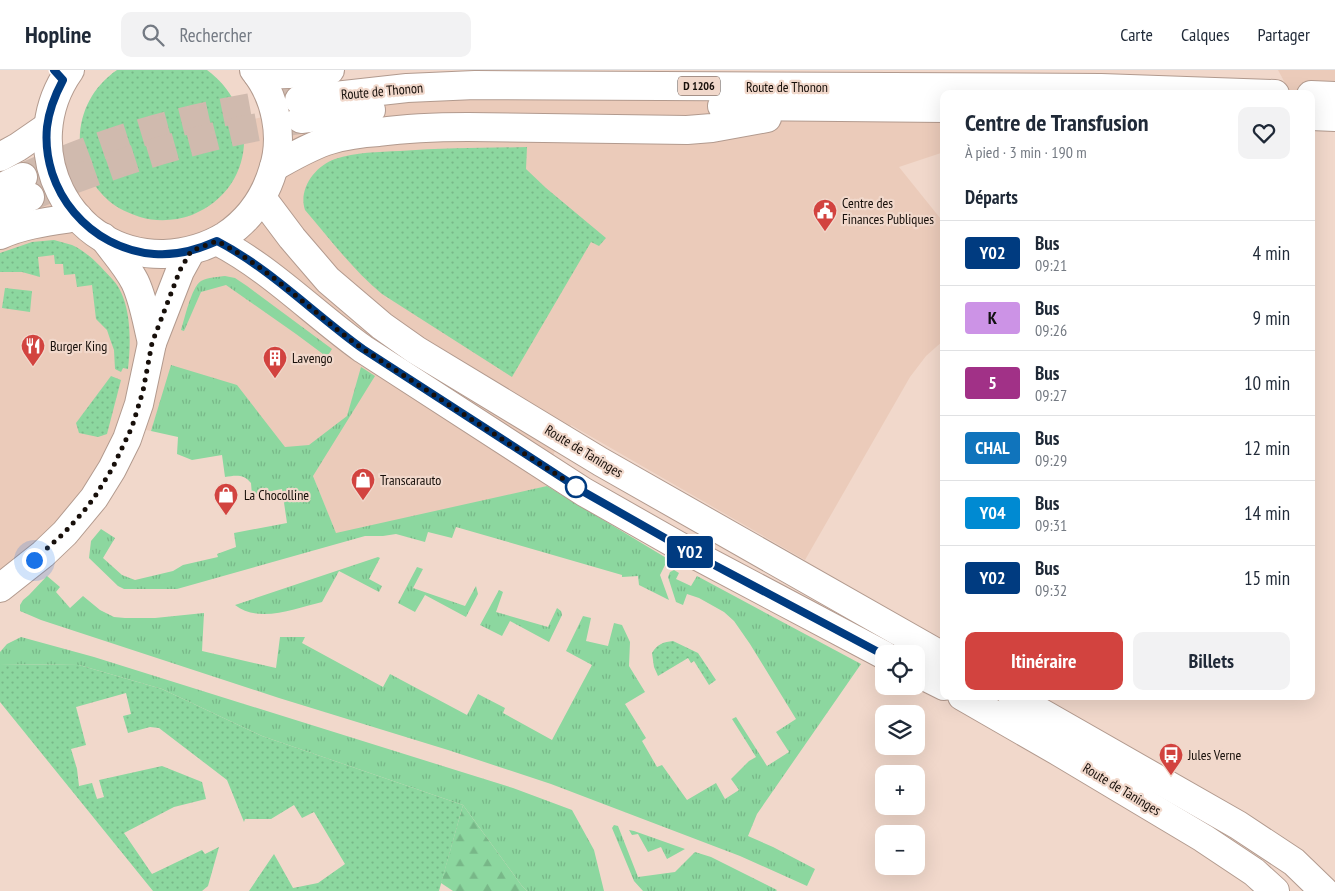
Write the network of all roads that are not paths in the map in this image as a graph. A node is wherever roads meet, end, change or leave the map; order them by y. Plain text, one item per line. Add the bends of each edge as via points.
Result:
1 (330, 70) edge
2 (925, 70) edge
3 (62, 73) edge
4 (256, 73) edge
5 (1100, 88) junction
6 (1158, 90) edge
7 (1315, 95) edge
8 (1335, 96) edge
9 (828, 106) junction
10 (940, 108) edge
11 (1315, 116) edge
12 (1335, 117) edge
13 (47, 127) junction
14 (0, 157) edge
15 (274, 167) junction
16 (18, 187) tunnel mouth
17 (262, 198) junction
18 (0, 210) edge
19 (78, 218) junction
20 (0, 235) edge
21 (102, 238) junction
22 (217, 241) junction
23 (191, 251) junction
24 (152, 343) junction
25 (686, 550) junction
26 (798, 574) junction
27 (0, 588) edge
28 (875, 650) edge
29 (940, 655) edge
30 (925, 676) edge
31 (940, 684) edge
32 (969, 700) edge
33 (1019, 700) edge
34 (1275, 891) edge
35 (1324, 891) edge

1 - 4 main road
2 - 5 main road
3 - 13 main road
4 - 15 main road via 268,92 276,119
5 - 6 main road, Route de Thonon / D 1206
5 - 9 main road, Route de Thonon / D 1206 via 475,85 408,88 300,110 360,111 464,104
7 - 8 main road
9 - 10 main road, Route de Thonon / D 1206
9 - 15 main road via 686,130 434,127 370,132 328,140
11 - 12 main road
13 - 14 main road
13 - 19 main road via 47,147 56,185
15 - 17 main road
16 - 18 main road
17 - 22 main road via 250,215
17 - 26 main road, Route de Taninges via 328,280 416,350 602,462
19 - 20 main road via 51,221
19 - 21 main road
21 - 23 main road via 136,252 173,254
21 - 24 main road via 135,283
22 - 23 main road
22 - 25 main road via 264,270 363,349 584,492
23 - 24 main road via 180,270
24 - 27 main road via 138,410 104,483 64,533
25 - 26 main road via 703,548 753,574
25 - 28 main road
26 - 29 main road, Route de Taninges
30 - 31 main road
32 - 34 main road, Route de Taninges via 1203,838 1254,872
33 - 35 main road, Route de Taninges via 1246,830 1294,862

